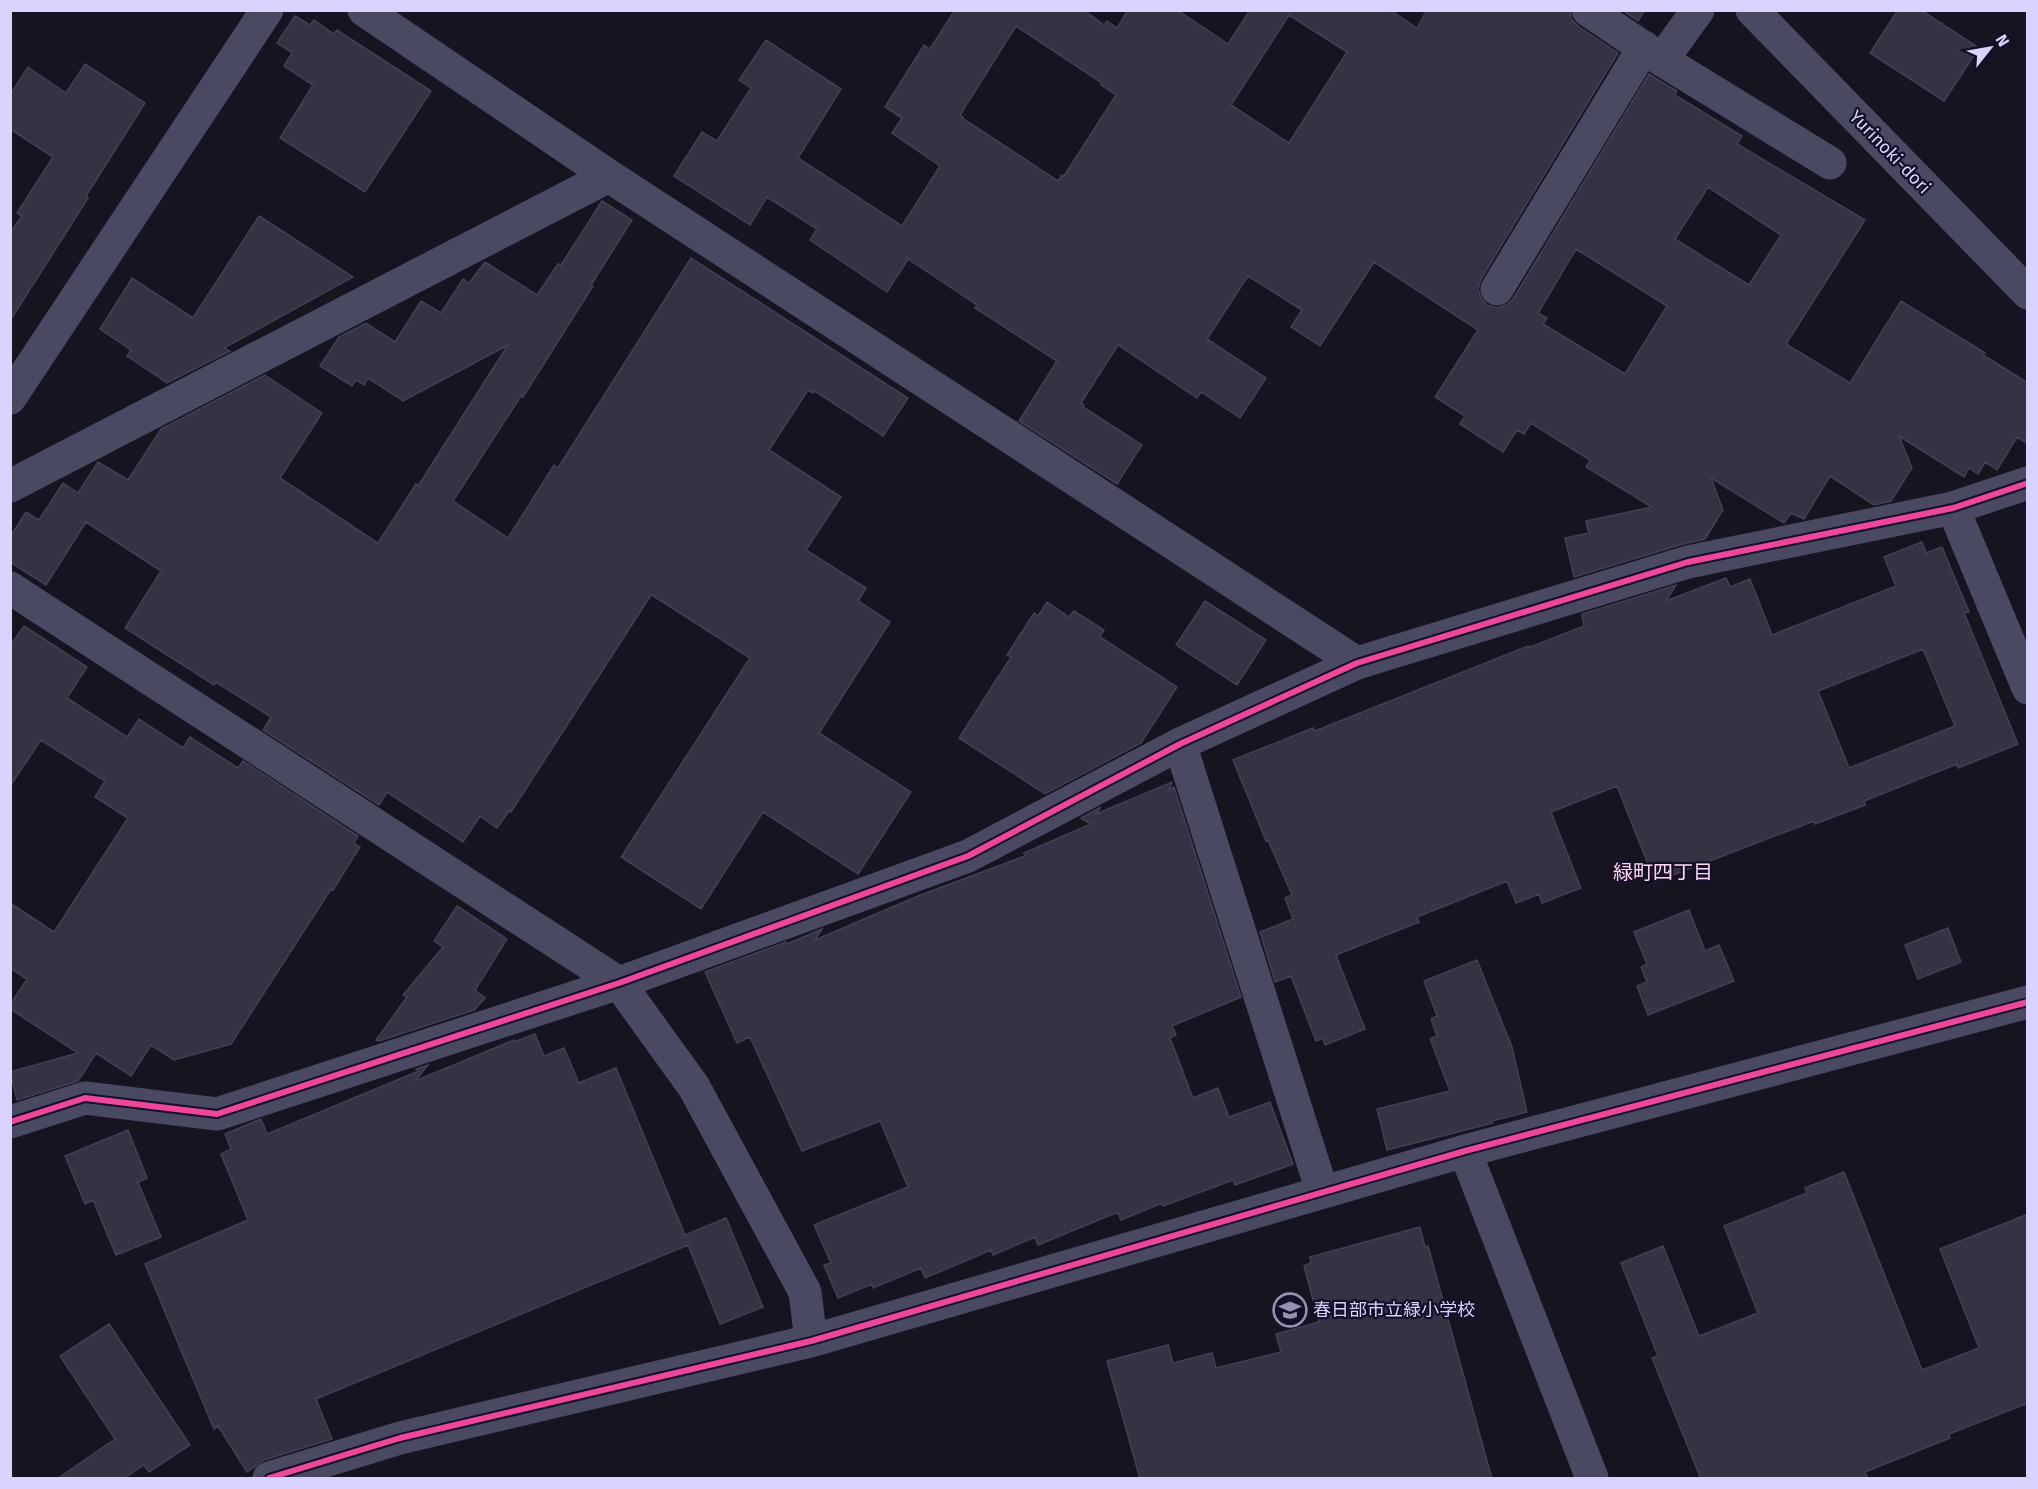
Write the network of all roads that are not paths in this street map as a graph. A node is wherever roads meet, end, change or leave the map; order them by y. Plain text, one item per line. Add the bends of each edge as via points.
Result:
1 (267, 10) edge
2 (364, 10) edge
3 (1588, 10) edge
4 (1698, 10) edge
5 (1752, 10) edge
6 (1653, 53) junction
7 (1830, 163) dead end
8 (609, 176) junction
9 (1497, 289) dead end
10 (2028, 293) edge
11 (10, 398) edge
12 (2028, 483) edge
13 (10, 486) edge
14 (1953, 508) junction
15 (10, 588) edge
16 (1357, 663) junction
17 (2028, 688) edge
18 (1180, 744) junction
19 (619, 983) junction
20 (2028, 1002) edge
21 (10, 1122) edge
22 (1465, 1150) junction
23 (1322, 1191) junction
24 (811, 1341) junction
25 (269, 1479) edge
26 (1592, 1479) edge

1 - 11 street
2 - 8 street
3 - 6 street
4 - 6 street
5 - 10 street, Yurinoki-dori
6 - 7 street
6 - 9 street
8 - 13 street
8 - 16 street
12 - 14 street
14 - 16 street via 1688,562
14 - 17 street
15 - 19 street
16 - 18 street
18 - 19 street via 968,856
18 - 23 street
19 - 21 street via 217,1114 85,1098
19 - 24 street via 694,1087 805,1292
20 - 22 street
22 - 23 street
22 - 26 street
23 - 24 street
24 - 25 street via 400,1438

